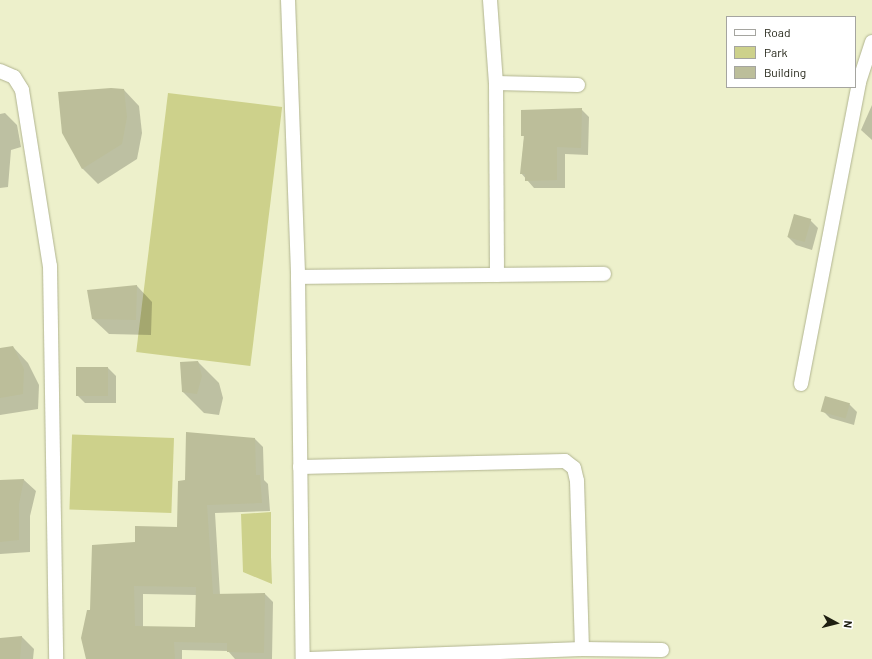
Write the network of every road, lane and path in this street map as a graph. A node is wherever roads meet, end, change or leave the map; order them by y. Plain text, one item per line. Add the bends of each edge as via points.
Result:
1 (288, 0) edge
2 (490, 0) edge
3 (872, 42) edge
4 (0, 71) edge
5 (496, 83) junction
6 (578, 85) dead end
7 (604, 274) dead end
8 (497, 275) junction
9 (298, 277) junction
10 (802, 384) dead end
11 (300, 467) junction
12 (582, 649) junction
13 (662, 650) dead end
14 (56, 659) edge
15 (303, 659) edge

1 - 9 street
2 - 5 street
3 - 10 street via 859,82
4 - 14 street via 14,77 22,90 50,266
5 - 6 street
5 - 8 street
7 - 8 street
8 - 9 street
9 - 11 street
11 - 12 street via 565,461 574,468 577,481
11 - 15 street
12 - 13 street
12 - 15 street

